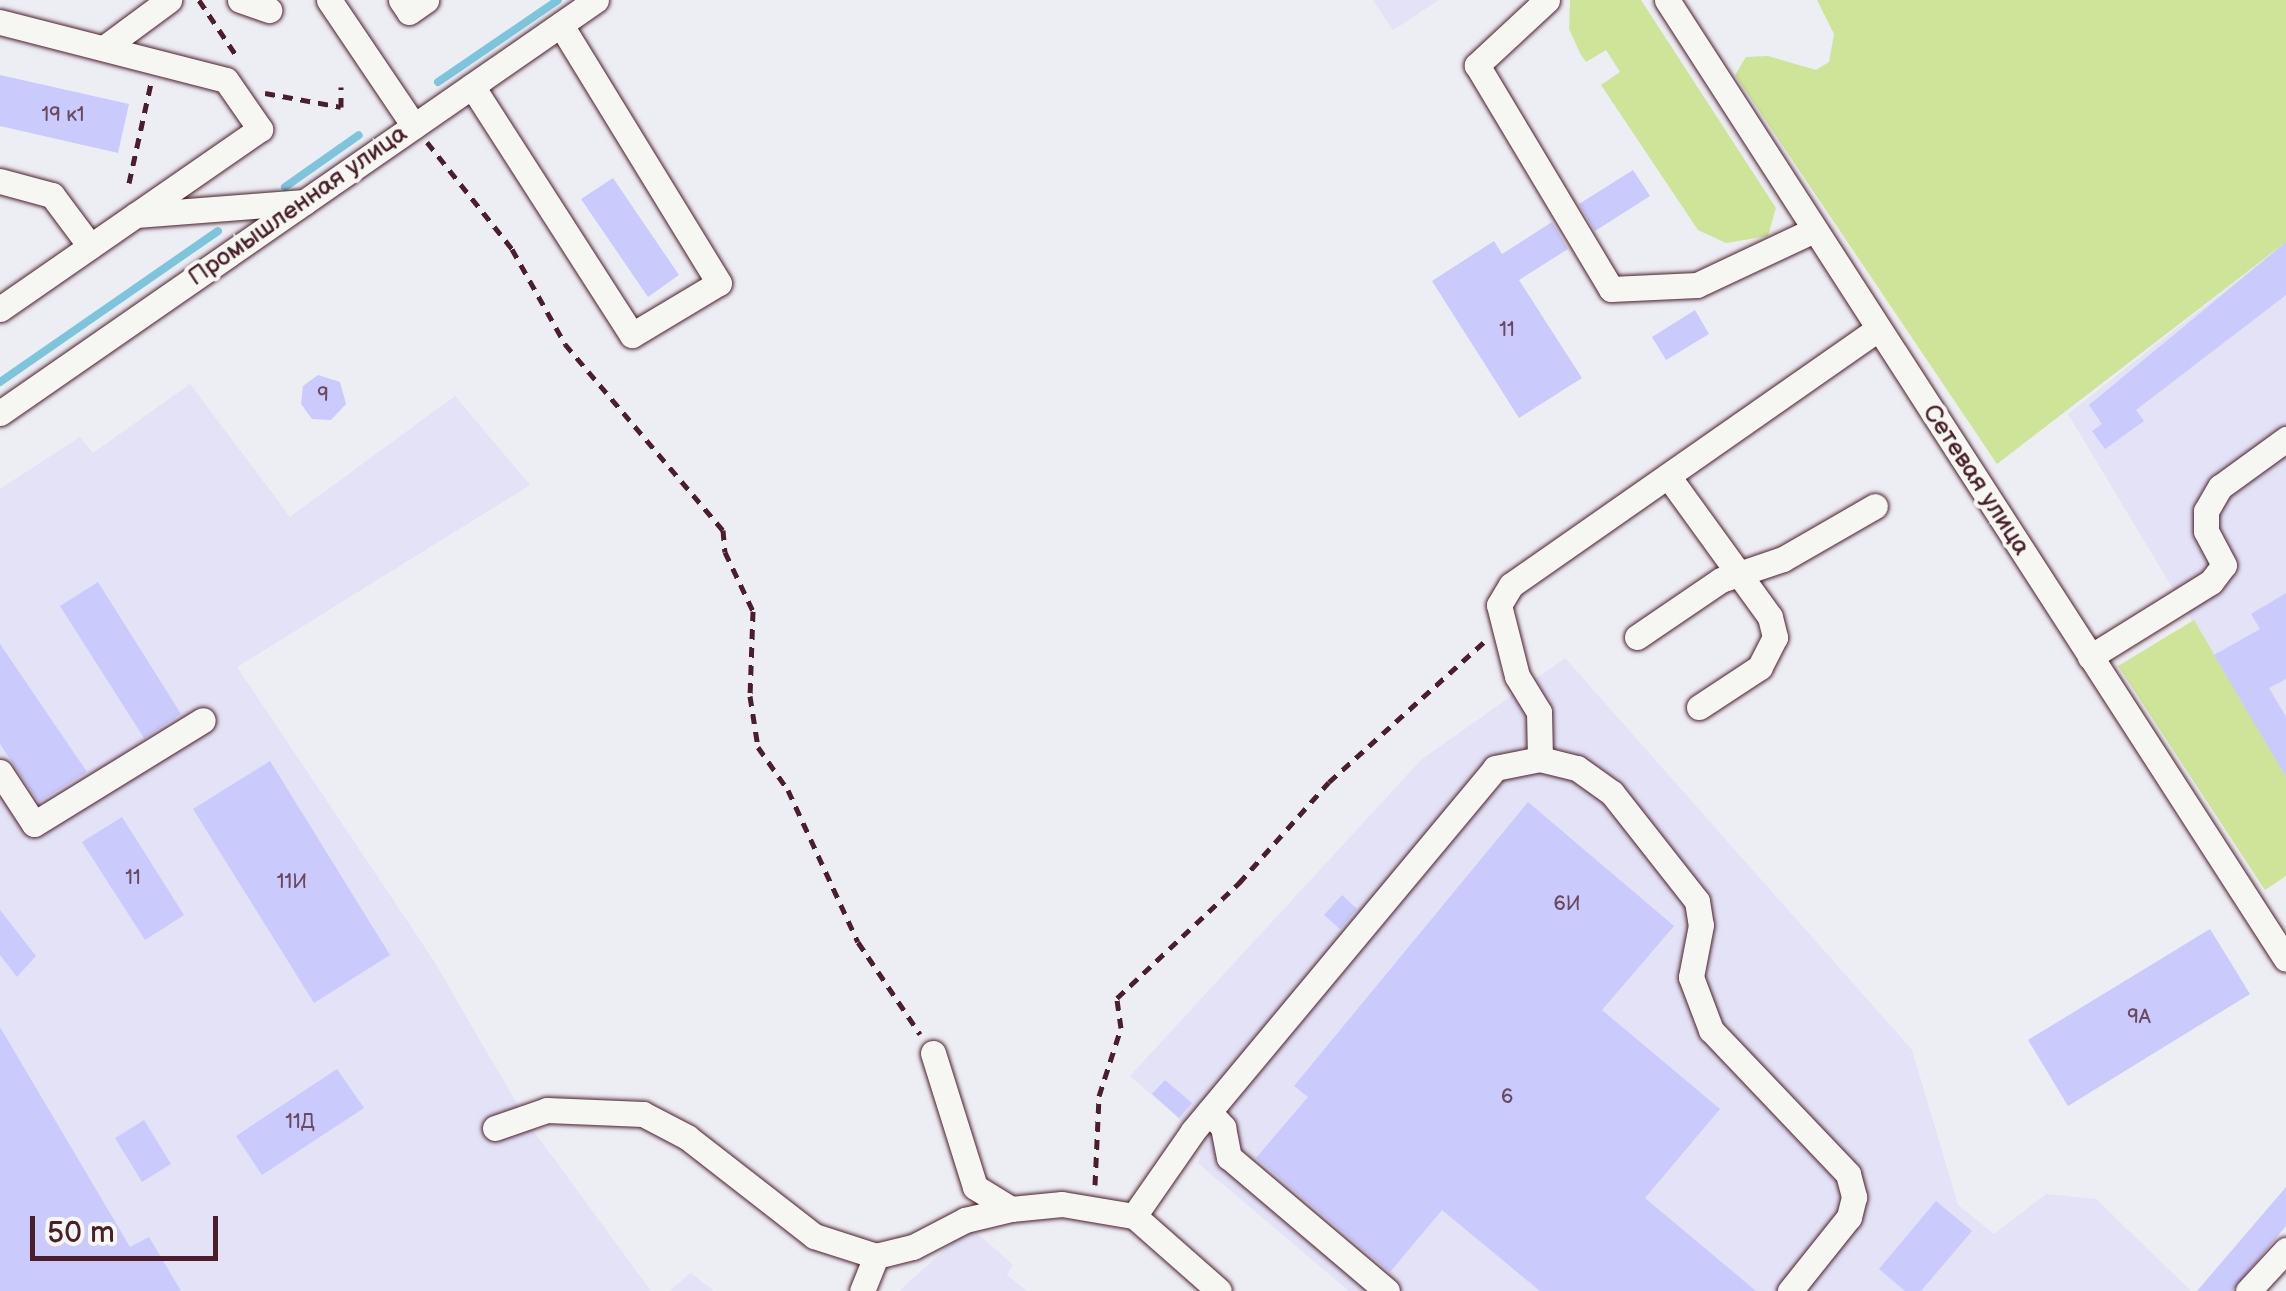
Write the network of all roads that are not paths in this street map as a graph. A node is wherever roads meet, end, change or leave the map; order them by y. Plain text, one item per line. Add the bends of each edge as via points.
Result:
1 (170, 0) edge
2 (240, 0) edge
3 (330, 0) edge
4 (401, 0) edge
5 (426, 0) edge
6 (596, 0) edge
7 (1547, 0) edge
8 (1667, 0) edge
9 (269, 10) dead end
10 (0, 22) edge
11 (561, 25) junction
12 (104, 48) junction
13 (472, 86) junction
14 (414, 126) junction
15 (0, 181) edge
16 (304, 202) junction
17 (136, 215) junction
18 (1814, 230) junction
19 (90, 246) junction
20 (0, 309) edge
21 (1878, 328) junction
22 (0, 413) edge
23 (2286, 439) edge
24 (1668, 476) junction
25 (1875, 506) dead end
26 (1739, 574) junction
27 (1638, 636) dead end
28 (2090, 657) junction
29 (1698, 707) dead end
30 (203, 720) dead end
31 (1540, 759) junction
32 (0, 772) edge
33 (2285, 954) edge
34 (933, 1053) road end
35 (1209, 1112) junction
36 (495, 1128) dead end
37 (1012, 1209) junction
38 (1134, 1216) junction
39 (2286, 1250) edge
40 (876, 1256) junction
41 (862, 1291) edge
42 (1218, 1291) edge
43 (1387, 1291) edge
44 (1790, 1291) edge
45 (2248, 1291) edge

1 - 12 street
2 - 9 street
3 - 14 street
4 - 5 street via 408,12
6 - 11 street, Промышленная улица
7 - 18 street via 1477,65 1612,290 1697,285
8 - 18 street, Сетевая улица
10 - 12 street
11 - 13 street, Промышленная улица
11 - 13 street via 719,283 632,335
12 - 17 street via 226,80 260,129
13 - 14 street, Промышленная улица
14 - 16 street, Промышленная улица
15 - 19 street via 52,196
16 - 17 street
16 - 22 street, Промышленная улица
17 - 19 street
18 - 21 street, Сетевая улица
19 - 20 street
21 - 24 street
21 - 28 street, Сетевая улица
23 - 28 street via 2220,487 2206,511 2206,531 2224,565 2211,582
24 - 26 street
24 - 31 street via 1511,585 1499,605 1517,676 1540,712
25 - 26 street via 1783,559
26 - 27 street
26 - 29 street via 1770,616 1770,655
28 - 33 street, Сетевая улица
30 - 32 street via 34,824
31 - 35 street via 1495,768
31 - 44 street via 1578,768 1612,793 1697,901 1701,925 1691,977 1711,1030 1848,1174 1854,1197 1849,1217
34 - 37 street via 975,1187
35 - 38 street
35 - 43 street via 1223,1126 1229,1157
36 - 40 street via 546,1110 643,1114 686,1137 814,1236
37 - 38 street via 1094,1208
37 - 40 street
38 - 42 street
39 - 45 street
40 - 41 street

